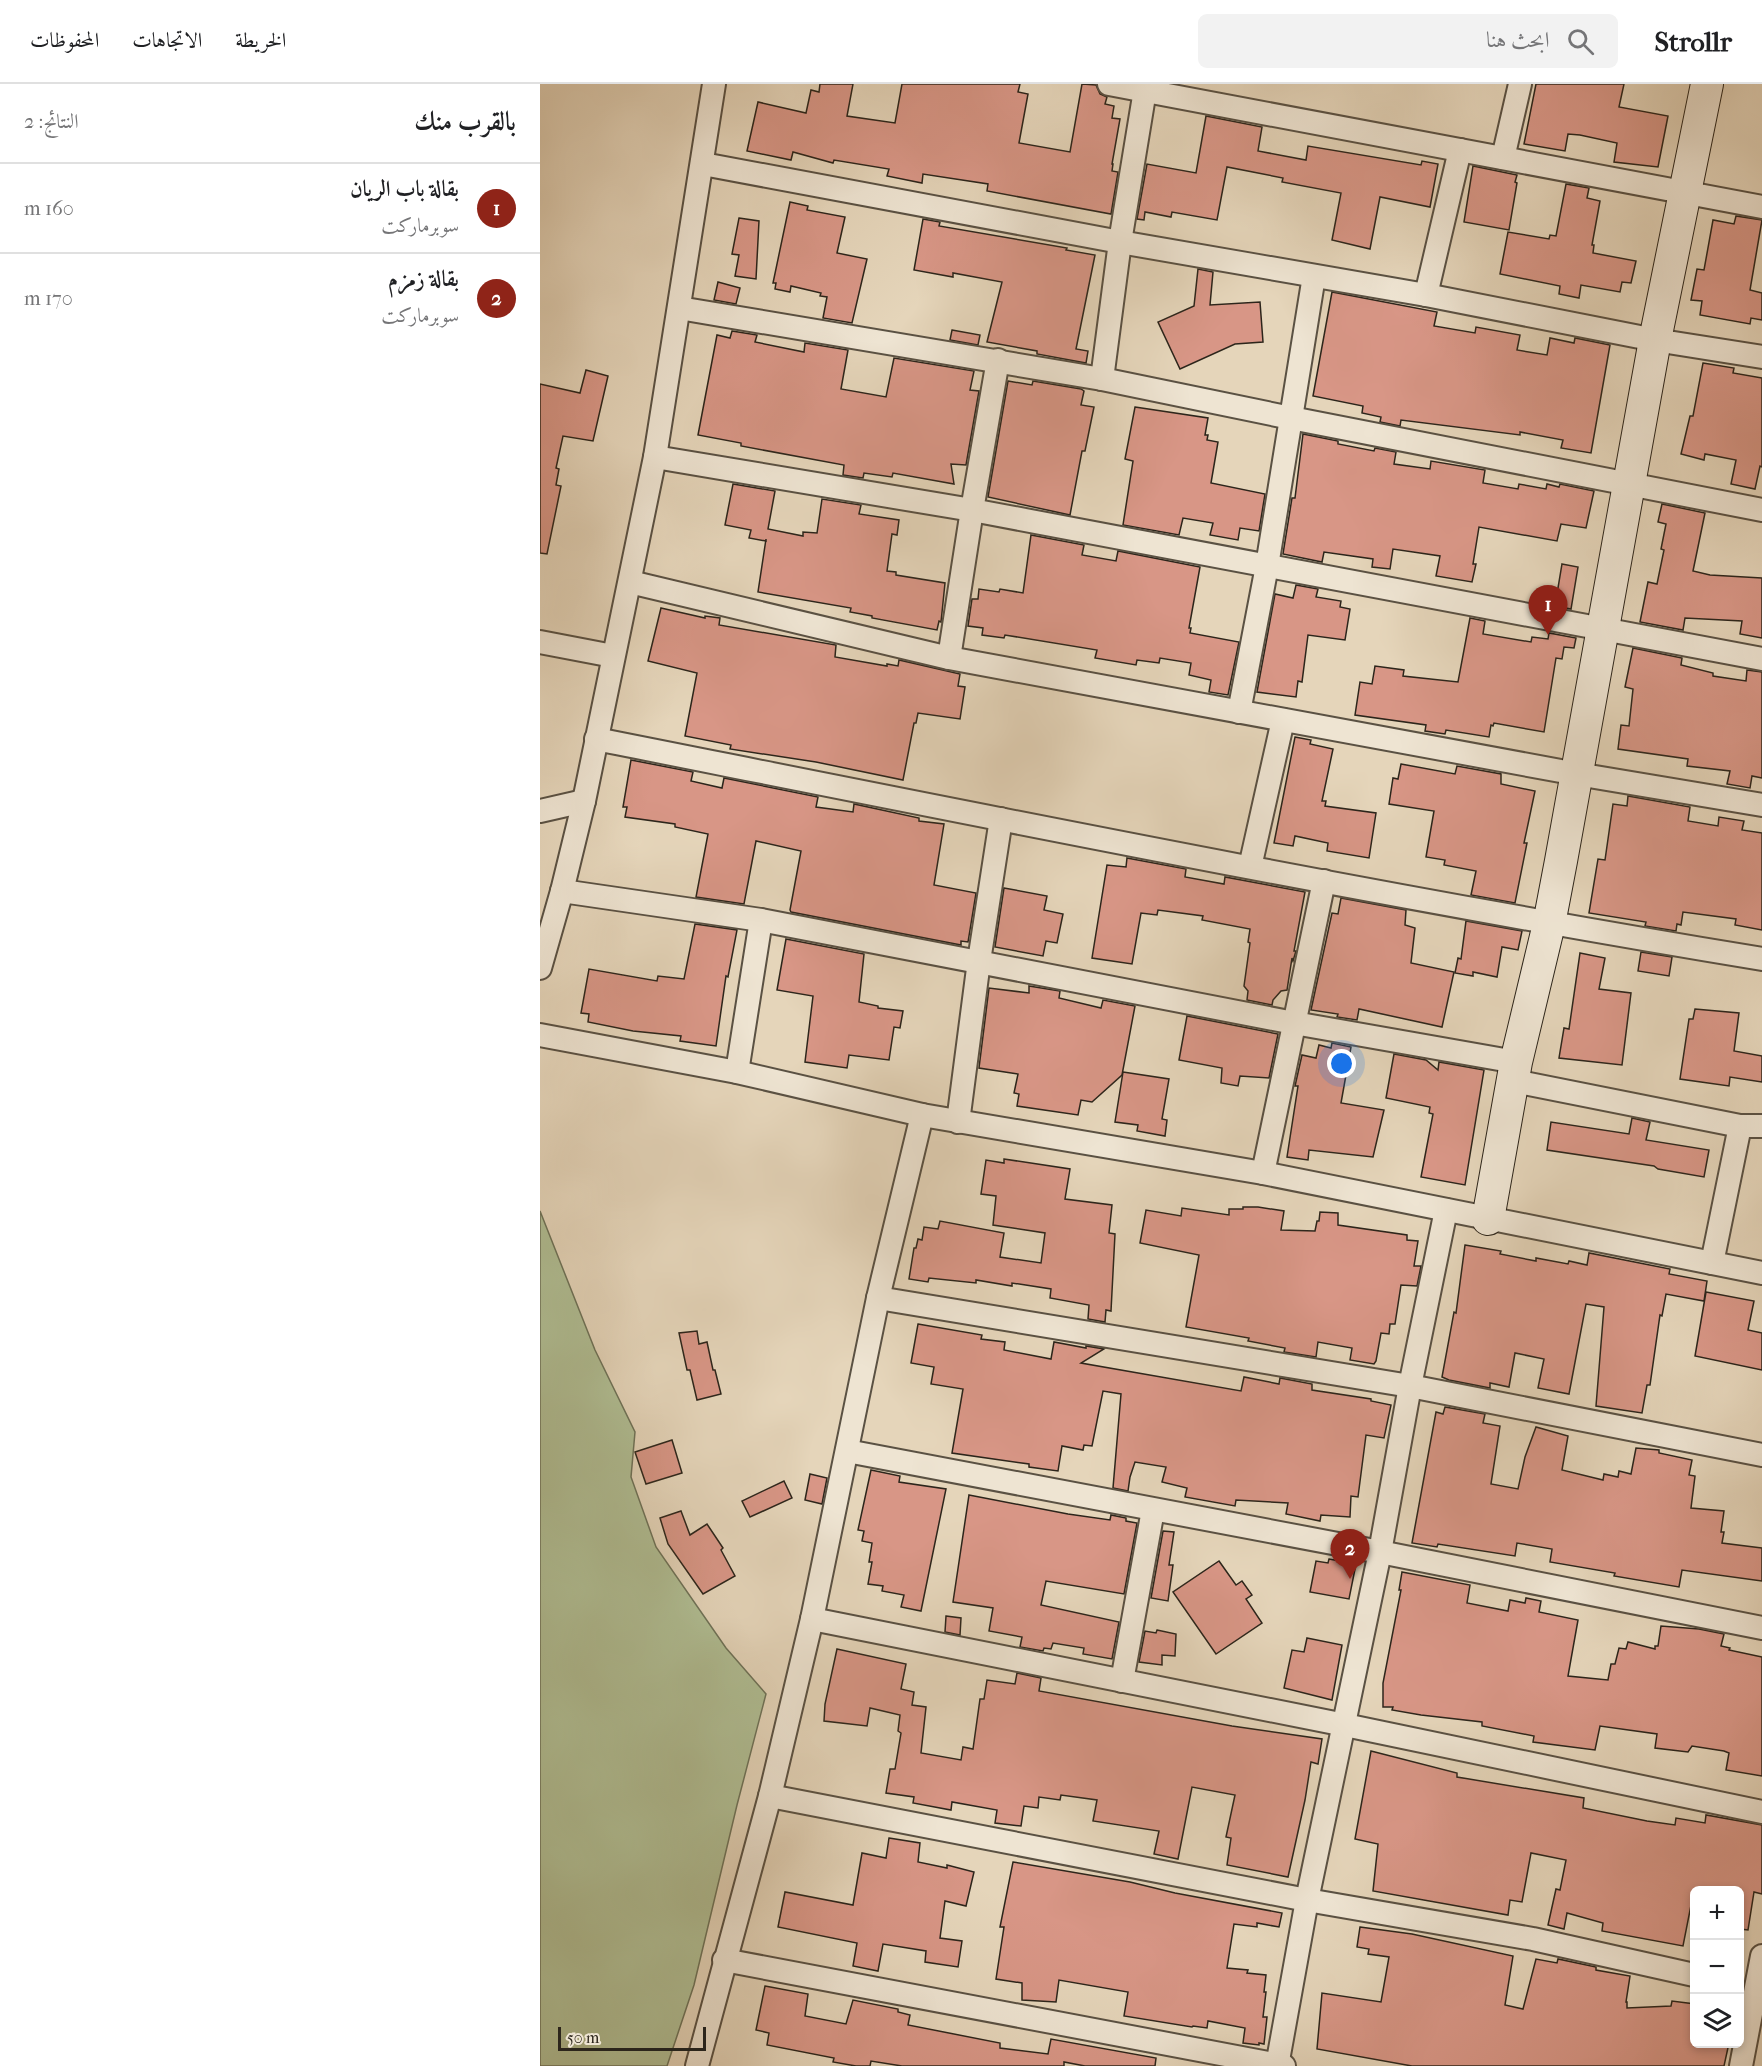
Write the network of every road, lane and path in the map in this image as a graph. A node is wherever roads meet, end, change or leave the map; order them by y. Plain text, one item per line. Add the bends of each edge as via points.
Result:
1 (714, 84) edge
2 (1109, 84) edge
3 (1520, 84) edge
4 (1707, 84) edge
5 (1145, 87) edge
6 (1460, 150) junction
7 (1503, 158) junction
8 (703, 164) junction
9 (1686, 192) junction
10 (1762, 207) edge
11 (1120, 242) junction
12 (1314, 276) junction
13 (1426, 295) junction
14 (679, 308) junction
15 (1655, 340) junction
16 (1762, 357) edge
17 (998, 360) junction
18 (1102, 379) junction
19 (1291, 418) junction
20 (655, 457) junction
21 (1630, 484) junction
22 (972, 510) junction
23 (1762, 510) edge
24 (1267, 566) junction
25 (630, 582) junction
26 (1603, 629) junction
27 (540, 642) edge
28 (613, 656) junction
29 (949, 658) junction
30 (1762, 659) edge
31 (1239, 712) junction
32 (1283, 720) junction
33 (596, 739) junction
34 (1577, 774) junction
35 (584, 801) junction
36 (1762, 805) edge
37 (540, 811) edge
38 (1001, 819) junction
39 (1250, 867) junction
40 (1324, 881) junction
41 (562, 891) junction
42 (761, 920) junction
43 (1549, 924) junction
44 (1762, 959) edge
45 (979, 961) junction
46 (540, 968) edge
47 (1294, 1023) junction
48 (540, 1035) edge
49 (737, 1072) junction
50 (1515, 1072) junction
51 (922, 1115) junction
52 (958, 1122) junction
53 (1751, 1126) edge
54 (1263, 1173) junction
55 (1446, 1210) junction
56 (1488, 1219) junction
57 (1712, 1263) junction
58 (1762, 1273) edge
59 (878, 1298) junction
60 (1410, 1386) junction
61 (848, 1451) junction
62 (1762, 1455) edge
63 (1153, 1510) junction
64 (1380, 1552) junction
65 (812, 1619) junction
66 (1762, 1628) edge
67 (1122, 1681) junction
68 (1345, 1725) junction
69 (770, 1796) junction
70 (1762, 1812) edge
71 (1307, 1900) junction
72 (1762, 1956) edge
73 (724, 1960) junction
74 (1690, 1973) edge
75 (1753, 1987) edge
76 (697, 2066) edge
77 (1279, 2066) edge
78 (1741, 2066) edge

1 - 8 street
2 - 5 street
3 - 7 street
4 - 9 street
5 - 6 street
5 - 11 street
6 - 7 street
6 - 13 street
7 - 9 street
8 - 11 street
8 - 14 street
9 - 10 street
9 - 15 street
11 - 12 street
11 - 18 street
12 - 13 street
12 - 19 street
13 - 15 street
14 - 17 street
14 - 20 street
15 - 16 street
15 - 21 street
17 - 18 street
17 - 22 street
18 - 19 street
19 - 21 street
19 - 24 street
20 - 22 street
20 - 25 street
21 - 23 street
21 - 26 street
22 - 24 street
22 - 29 street
24 - 26 street
24 - 31 street
25 - 28 street
25 - 29 street
26 - 30 street
26 - 34 street
27 - 28 street
28 - 33 street
29 - 31 street
31 - 32 street
32 - 34 street
32 - 39 street
33 - 35 street
33 - 38 street
34 - 36 street
34 - 43 street
35 - 37 street
35 - 41 street
38 - 39 street
38 - 45 street
39 - 40 street
40 - 43 street
40 - 47 street
41 - 42 street
41 - 46 street
42 - 45 street
42 - 49 street
43 - 44 street
43 - 50 street
45 - 47 street
45 - 52 street
47 - 50 street
47 - 54 street
48 - 49 street
49 - 51 street
50 - 53 street
50 - 56 street
51 - 52 street
51 - 59 street
52 - 54 street
53 - 57 street
54 - 55 street
55 - 56 street
55 - 60 street
56 - 57 street
57 - 58 street
59 - 60 street
59 - 61 street
60 - 62 street
60 - 64 street
61 - 63 street
61 - 65 street
63 - 64 street
63 - 67 street
64 - 66 street
64 - 68 street
65 - 67 street
65 - 69 street
67 - 68 street
68 - 70 street
68 - 71 street
69 - 71 street
69 - 73 street
71 - 74 street via 1533,1939
71 - 77 street
72 - 75 street
73 - 76 street
73 - 77 street
75 - 78 street

